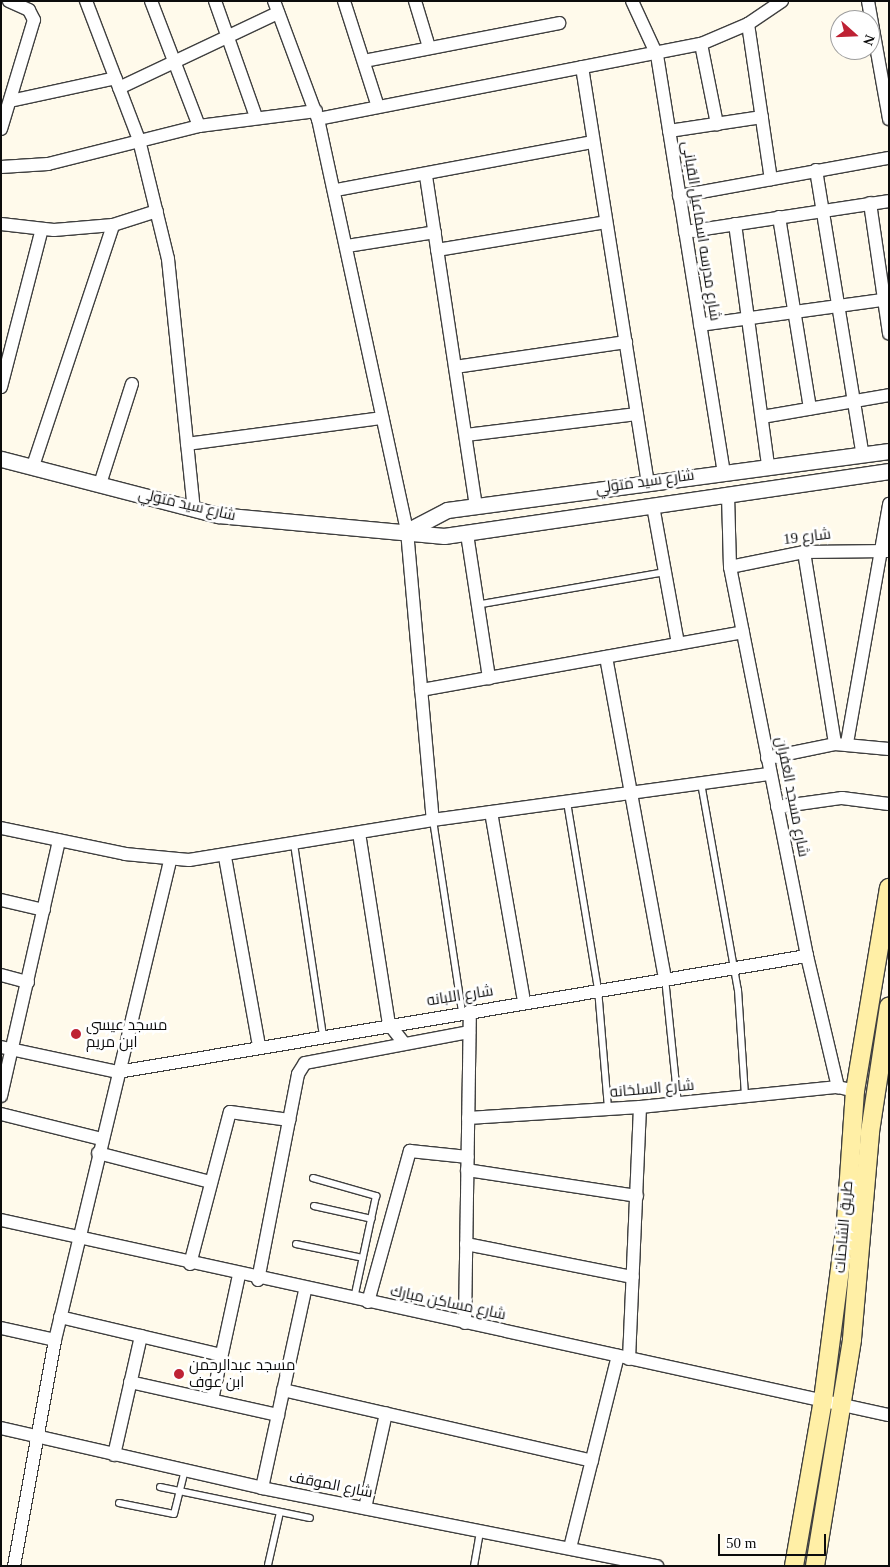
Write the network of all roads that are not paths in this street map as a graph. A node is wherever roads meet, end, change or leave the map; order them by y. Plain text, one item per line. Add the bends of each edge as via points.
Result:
1 (9, 1) edge
2 (86, 1) edge
3 (151, 1) edge
4 (215, 1) edge
5 (344, 1) edge
6 (415, 1) edge
7 (632, 1) edge
8 (868, 1) edge
9 (773, 4) edge
10 (276, 7) edge
11 (559, 23) dead end
12 (748, 24) junction
13 (230, 38) junction
14 (701, 44) junction
15 (429, 47) junction
16 (657, 55) junction
17 (883, 56) edge
18 (364, 61) junction
19 (177, 63) junction
20 (582, 67) junction
21 (118, 83) junction
22 (10, 100) junction
23 (378, 107) junction
24 (317, 115) junction
25 (256, 117) junction
26 (762, 117) junction
27 (889, 119) edge
28 (717, 124) junction
29 (199, 126) junction
30 (1, 129) edge
31 (669, 131) junction
32 (139, 140) junction
33 (593, 142) junction
34 (889, 158) edge
35 (1, 167) edge
36 (816, 170) junction
37 (426, 176) junction
38 (771, 178) junction
39 (336, 190) junction
40 (679, 196) junction
41 (889, 200) edge
42 (870, 203) junction
43 (156, 211) junction
44 (823, 211) junction
45 (780, 217) junction
46 (606, 222) junction
47 (1, 224) edge
48 (735, 224) junction
49 (113, 225) junction
50 (42, 228) junction
51 (435, 232) junction
52 (685, 232) junction
53 (347, 246) junction
54 (437, 250) junction
55 (886, 299) edge
56 (839, 306) junction
57 (794, 312) junction
58 (748, 318) junction
59 (700, 325) junction
60 (889, 334) edge
61 (626, 342) junction
62 (454, 367) junction
63 (132, 384) dead end
64 (1, 386) edge
65 (889, 394) edge
66 (852, 401) junction
67 (810, 408) junction
68 (637, 414) junction
69 (762, 417) junction
70 (382, 418) junction
71 (466, 435) junction
72 (188, 444) junction
73 (889, 451) edge
74 (862, 452) junction
75 (1, 459) edge
76 (768, 465) junction
77 (33, 466) junction
78 (724, 471) junction
79 (889, 471) edge
80 (648, 482) junction
81 (100, 484) junction
82 (728, 495) junction
83 (889, 504) edge
84 (476, 506) junction
85 (652, 506) junction
86 (194, 510) junction
87 (407, 531) junction
88 (467, 534) junction
89 (884, 550) edge
90 (804, 552) junction
91 (730, 567) junction
92 (665, 572) junction
93 (476, 605) junction
94 (743, 632) junction
95 (678, 644) junction
96 (606, 657) junction
97 (489, 678) junction
98 (421, 690) junction
99 (841, 744) junction
100 (889, 749) edge
101 (767, 758) junction
102 (770, 774) junction
103 (701, 783) junction
104 (630, 793) junction
105 (567, 802) junction
106 (889, 804) edge
107 (777, 808) junction
108 (491, 812) junction
109 (433, 820) junction
110 (1, 828) edge
111 (359, 833) junction
112 (59, 841) junction
113 (294, 844) junction
114 (224, 857) junction
115 (170, 860) junction
116 (889, 888) edge
117 (1, 900) edge
118 (44, 910) junction
119 (808, 956) junction
120 (734, 966) junction
121 (1, 975) edge
122 (665, 978) junction
123 (28, 982) junction
124 (598, 989) junction
125 (524, 1002) junction
126 (889, 1006) edge
127 (466, 1011) junction
128 (389, 1024) junction
129 (469, 1032) junction
130 (323, 1035) junction
131 (404, 1043) junction
132 (259, 1046) junction
133 (7, 1048) edge
134 (118, 1072) junction
135 (846, 1089) junction
136 (1, 1096) edge
137 (745, 1096) junction
138 (678, 1104) junction
139 (640, 1107) junction
140 (608, 1109) junction
141 (1, 1114) edge
142 (468, 1118) junction
143 (289, 1120) junction
144 (101, 1139) junction
145 (98, 1153) junction
146 (468, 1164) junction
147 (313, 1178) dead end
148 (210, 1182) junction
149 (636, 1196) junction
150 (314, 1206) dead end
151 (372, 1219) junction
152 (1, 1220) edge
153 (78, 1238) junction
154 (296, 1244) dead end
155 (466, 1244) junction
156 (363, 1258) junction
157 (190, 1264) junction
158 (238, 1275) junction
159 (633, 1276) junction
160 (258, 1280) junction
161 (305, 1290) junction
162 (354, 1300) junction
163 (368, 1302) junction
164 (60, 1317) junction
165 (466, 1323) junction
166 (1, 1328) edge
167 (141, 1336) junction
168 (55, 1340) junction
169 (221, 1355) junction
170 (624, 1358) junction
171 (130, 1382) junction
172 (283, 1390) junction
173 (212, 1400) junction
174 (832, 1402) junction
175 (386, 1413) junction
176 (278, 1415) junction
177 (889, 1415) edge
178 (1, 1428) edge
179 (34, 1436) junction
180 (114, 1454) junction
181 (592, 1461) junction
182 (185, 1470) junction
183 (160, 1487) dead end
184 (262, 1488) junction
185 (181, 1492) junction
186 (119, 1503) dead end
187 (365, 1508) junction
188 (280, 1512) junction
189 (310, 1518) dead end
190 (480, 1531) junction
191 (570, 1548) junction
192 (268, 1565) edge
193 (14, 1566) edge
194 (474, 1566) edge
195 (657, 1566) edge
196 (794, 1566) edge
197 (815, 1566) edge

1 - 22 street via 29,10 34,20
2 - 21 street
3 - 19 street
4 - 13 street
5 - 18 street
6 - 15 street
7 - 16 street, شارع مدرسه اسماعيل القبانى
8 - 17 street
9 - 12 street
10 - 13 street
10 - 24 street
11 - 15 street
12 - 14 street
12 - 26 street
13 - 19 street
13 - 25 street
14 - 16 street
14 - 28 street
15 - 18 street
16 - 20 street
16 - 31 street, شارع مدرسه اسماعيل القبانى
17 - 27 street
18 - 23 street
19 - 21 street
19 - 29 street
20 - 23 street
20 - 33 street
21 - 22 street
21 - 32 street
22 - 30 street
23 - 24 street
24 - 25 street
24 - 39 street
25 - 29 street
26 - 28 street
26 - 38 street
28 - 31 street
29 - 32 street
31 - 40 street, شارع مدرسه اسماعيل القبانى
32 - 35 street via 48,164
32 - 43 street
33 - 37 street
33 - 46 street
34 - 36 street
36 - 38 street
36 - 44 street
37 - 39 street
37 - 51 street
38 - 40 street
39 - 53 street
40 - 52 street, شارع مدرسه اسماعيل القبانى
41 - 42 street
42 - 44 street
42 - 55 street
43 - 49 street
43 - 72 street via 168,259
44 - 45 street
44 - 56 street
45 - 48 street
45 - 57 street
46 - 54 street
46 - 61 street
47 - 50 street
48 - 52 street
48 - 58 street
49 - 50 street
49 - 77 street
50 - 64 street
51 - 53 street
51 - 54 street
52 - 59 street, شارع مدرسه اسماعيل القبانى
53 - 70 street
54 - 62 street
55 - 56 street
55 - 60 street
56 - 57 street
56 - 66 street
57 - 58 street
57 - 67 street
58 - 59 street
58 - 69 street
59 - 78 street, شارع مدرسه اسماعيل القبانى
61 - 62 street
61 - 68 street
62 - 71 street
63 - 81 street
65 - 66 street
66 - 67 street
66 - 74 street
67 - 69 street
68 - 71 street
68 - 80 street
69 - 76 street
70 - 72 street
70 - 87 street
71 - 84 street
72 - 86 street
73 - 74 street, شارع سيد متولي
74 - 76 street, شارع سيد متولي
75 - 77 street, شارع سيد متولي
76 - 78 street, شارع سيد متولي
77 - 81 street, شارع سيد متولي
78 - 80 street, شارع سيد متولي
79 - 82 street, شارع سيد متولي
80 - 84 street, شارع سيد متولي
81 - 86 street, شارع سيد متولي
82 - 85 street, شارع سيد متولي
82 - 91 street, شارع مسجد الغفران
83 - 89 street
84 - 87 street, شارع سيد متولي via 434,514
85 - 88 street, شارع سيد متولي
85 - 92 street
86 - 87 street, شارع سيد متولي via 340,528
87 - 88 street, شارع سيد متولي
87 - 98 street
88 - 93 street
89 - 90 street, شارع 19
89 - 99 street
90 - 91 street, شارع 19
90 - 99 street
91 - 94 street, شارع مسجد الغفران
92 - 93 lane
92 - 95 street
93 - 97 street
94 - 95 street
94 - 101 street, شارع مسجد الغفران
95 - 96 street
96 - 97 street
96 - 104 street
97 - 98 street
98 - 109 street
99 - 100 street
99 - 101 street
101 - 102 street, شارع مسجد الغفران
102 - 103 street
102 - 107 street, شارع مسجد الغفران
103 - 104 street
103 - 120 lane
104 - 105 street
104 - 122 street
105 - 108 street
105 - 124 lane
106 - 107 street via 842,798
107 - 119 street, شارع مسجد الغفران
108 - 109 street
108 - 125 street
109 - 111 street
109 - 127 lane
110 - 112 street
111 - 113 street
111 - 128 street
112 - 115 street
112 - 118 street
113 - 114 street
113 - 130 lane
114 - 115 street
114 - 132 street
115 - 134 street
116 - 135 main road, طريق الشاحنات
117 - 118 street
118 - 123 street
119 - 120 street, شارع اللبانه
119 - 135 street, شارع مسجد الغفران
120 - 122 street, شارع اللبانه
120 - 137 lane
121 - 123 street
122 - 124 street, شارع اللبانه
122 - 138 lane
123 - 133 street
124 - 125 street, شارع اللبانه
124 - 140 lane
125 - 127 street, شارع اللبانه
126 - 174 main road, طريق الشاحنات via 875,1091 860,1274
127 - 128 street, شارع اللبانه
127 - 129 street
128 - 130 street, شارع اللبانه
128 - 131 street
129 - 131 street
129 - 142 street
130 - 132 street, شارع اللبانه
131 - 143 street via 310,1059 298,1074
132 - 134 street, شارع اللبانه
133 - 134 street
133 - 136 street
134 - 144 street
135 - 137 street, شارع السلخانه
135 - 174 main road, طريق الشاحنات via 846,1222
137 - 138 street, شارع السلخانه
138 - 139 street, شارع السلخانه
139 - 140 street, شارع السلخانه
139 - 149 street
140 - 142 street, شارع السلخانه
141 - 144 street
142 - 146 street
143 - 148 street via 230,1112
143 - 160 street
144 - 145 street
145 - 148 street
145 - 153 street
146 - 149 street
146 - 155 street
146 - 163 street via 410,1151
147 - 151 lane via 374,1193
148 - 157 street
149 - 159 street
150 - 151 lane
151 - 156 lane
152 - 153 street, شارع مساكن مبارك
153 - 157 street, شارع مساكن مبارك
153 - 164 street
154 - 156 lane
155 - 159 street
155 - 165 street
156 - 162 lane
157 - 158 street, شارع مساكن مبارك
158 - 160 street, شارع مساكن مبارك
158 - 169 street
159 - 170 street
160 - 161 street, شارع مساكن مبارك
161 - 162 street, شارع مساكن مبارك
161 - 172 street
162 - 163 street, شارع مساكن مبارك
163 - 165 street, شارع مساكن مبارك
164 - 167 street
164 - 168 street
165 - 170 street, شارع مساكن مبارك
166 - 168 street
167 - 169 street
167 - 171 street
168 - 179 street
169 - 173 street
170 - 174 street, شارع مساكن مبارك
170 - 181 street
171 - 173 street
171 - 180 street
172 - 175 street
172 - 176 street
173 - 176 street
174 - 177 street, شارع مساكن مبارك
174 - 196 main road, طريق الشاحنات
174 - 197 main road, طريق الشاحنات
175 - 181 street
175 - 187 street
176 - 184 street
178 - 179 street, شارع الموقف
179 - 180 street, شارع الموقف
179 - 193 street
180 - 182 street, شارع الموقف
181 - 191 street
182 - 184 street, شارع الموقف
182 - 185 lane
183 - 185 lane
184 - 187 street, شارع الموقف
185 - 186 lane via 174,1514
185 - 188 lane
187 - 190 street, شارع الموقف
188 - 189 lane
188 - 192 lane
190 - 191 street, شارع الموقف
190 - 194 lane
191 - 195 street, شارع الموقف

